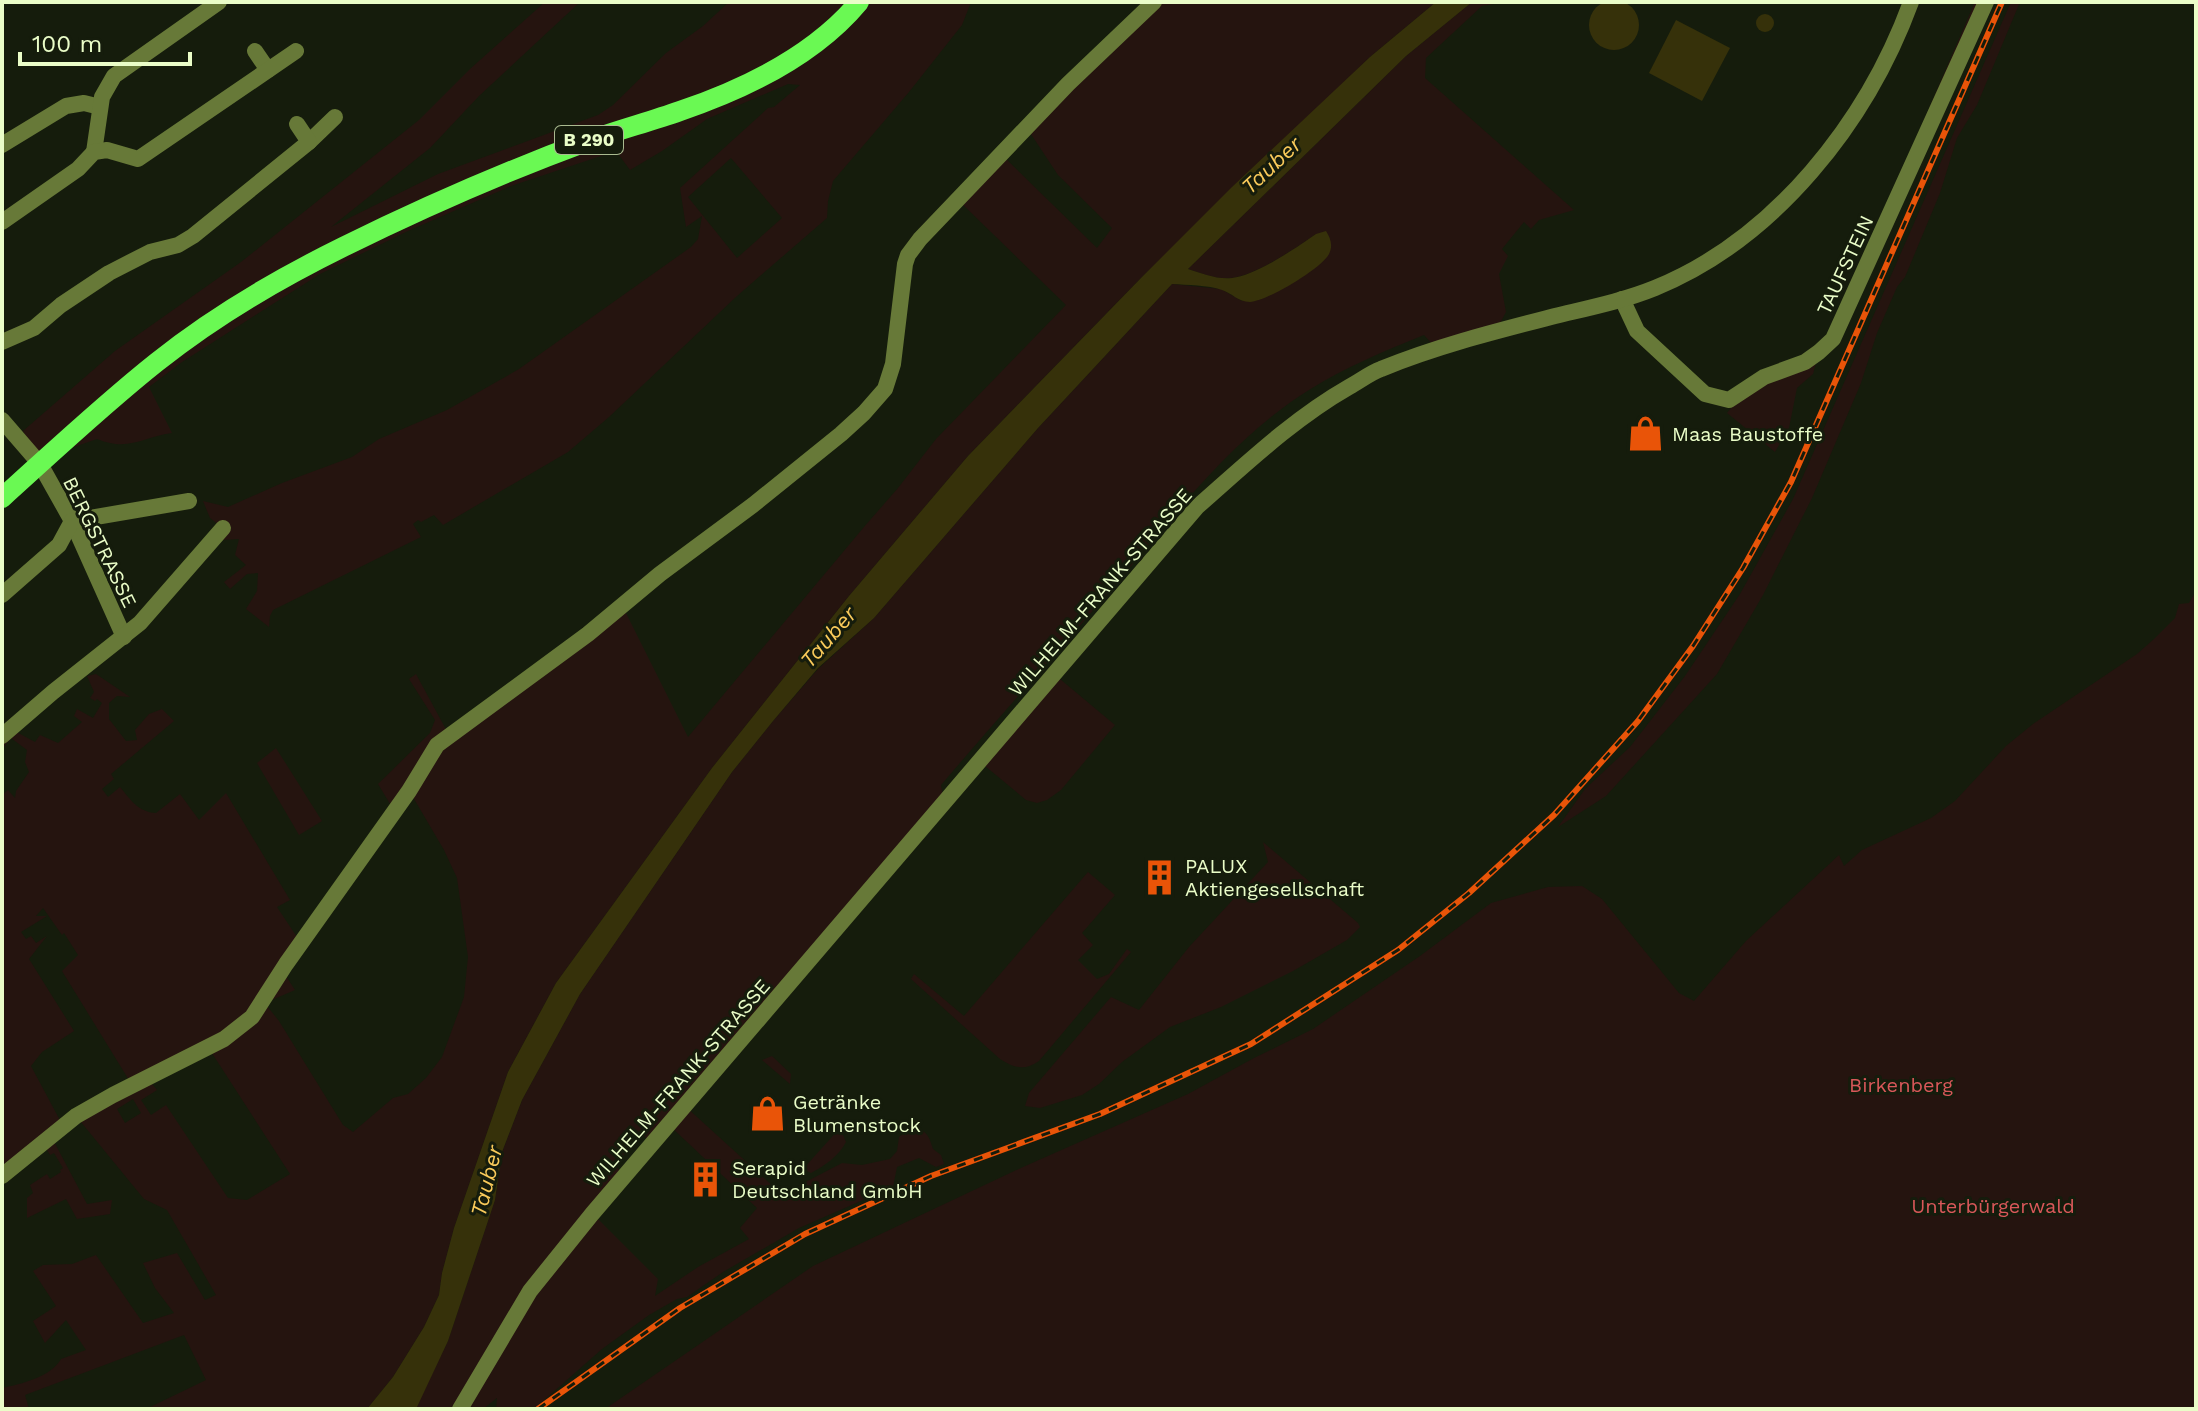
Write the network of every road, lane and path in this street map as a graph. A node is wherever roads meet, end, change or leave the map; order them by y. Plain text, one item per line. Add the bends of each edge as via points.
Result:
1 (219, 2) edge
2 (859, 2) edge
3 (1154, 2) edge
4 (1911, 2) edge
5 (1986, 2) edge
6 (255, 51) dead end
7 (296, 51) dead end
8 (268, 70) junction
9 (100, 107) junction
10 (335, 117) dead end
11 (297, 124) dead end
12 (309, 142) junction
13 (2, 145) edge
14 (94, 152) junction
15 (2, 222) edge
16 (1622, 299) junction
17 (2, 342) edge
18 (2, 420) edge
19 (40, 464) junction
20 (2, 498) edge
21 (189, 501) dead end
22 (72, 521) junction
23 (223, 528) dead end
24 (2, 595) edge
25 (124, 637) junction
26 (2, 736) edge
27 (2, 1176) edge
28 (460, 1409) edge

1 - 9 street via 114,76
2 - 19 main road, B 290 via 825,36 760,77 682,111 589,140 492,179 342,248 240,305 156,362
3 - 27 street via 1068,84 908,255 893,364 885,389 864,413 588,634 437,745 252,1017 224,1039 76,1116
4 - 16 street, WILHELM-FRANK-STRASSE via 1861,102 1830,149 1788,197 1713,259
5 - 16 street, TAUFSTEIN via 1833,339 1819,352 1729,400 1718,399 1693,384 1637,331
6 - 8 street
7 - 8 street
8 - 14 street via 138,159 107,150
9 - 13 street via 66,106
9 - 14 street
10 - 12 street
11 - 12 street
12 - 17 street via 193,236 109,273 34,328
14 - 15 street
16 - 28 street, WILHELM-FRANK-STRASSE via 1462,340 1379,370 1298,419 1197,507 567,1245 530,1291
18 - 19 street, BERGSTRASSE
19 - 20 main road, B 290
19 - 22 street, BERGSTRASSE
21 - 22 street
22 - 24 street via 59,545
22 - 25 street, BERGSTRASSE
23 - 25 street
25 - 26 street

